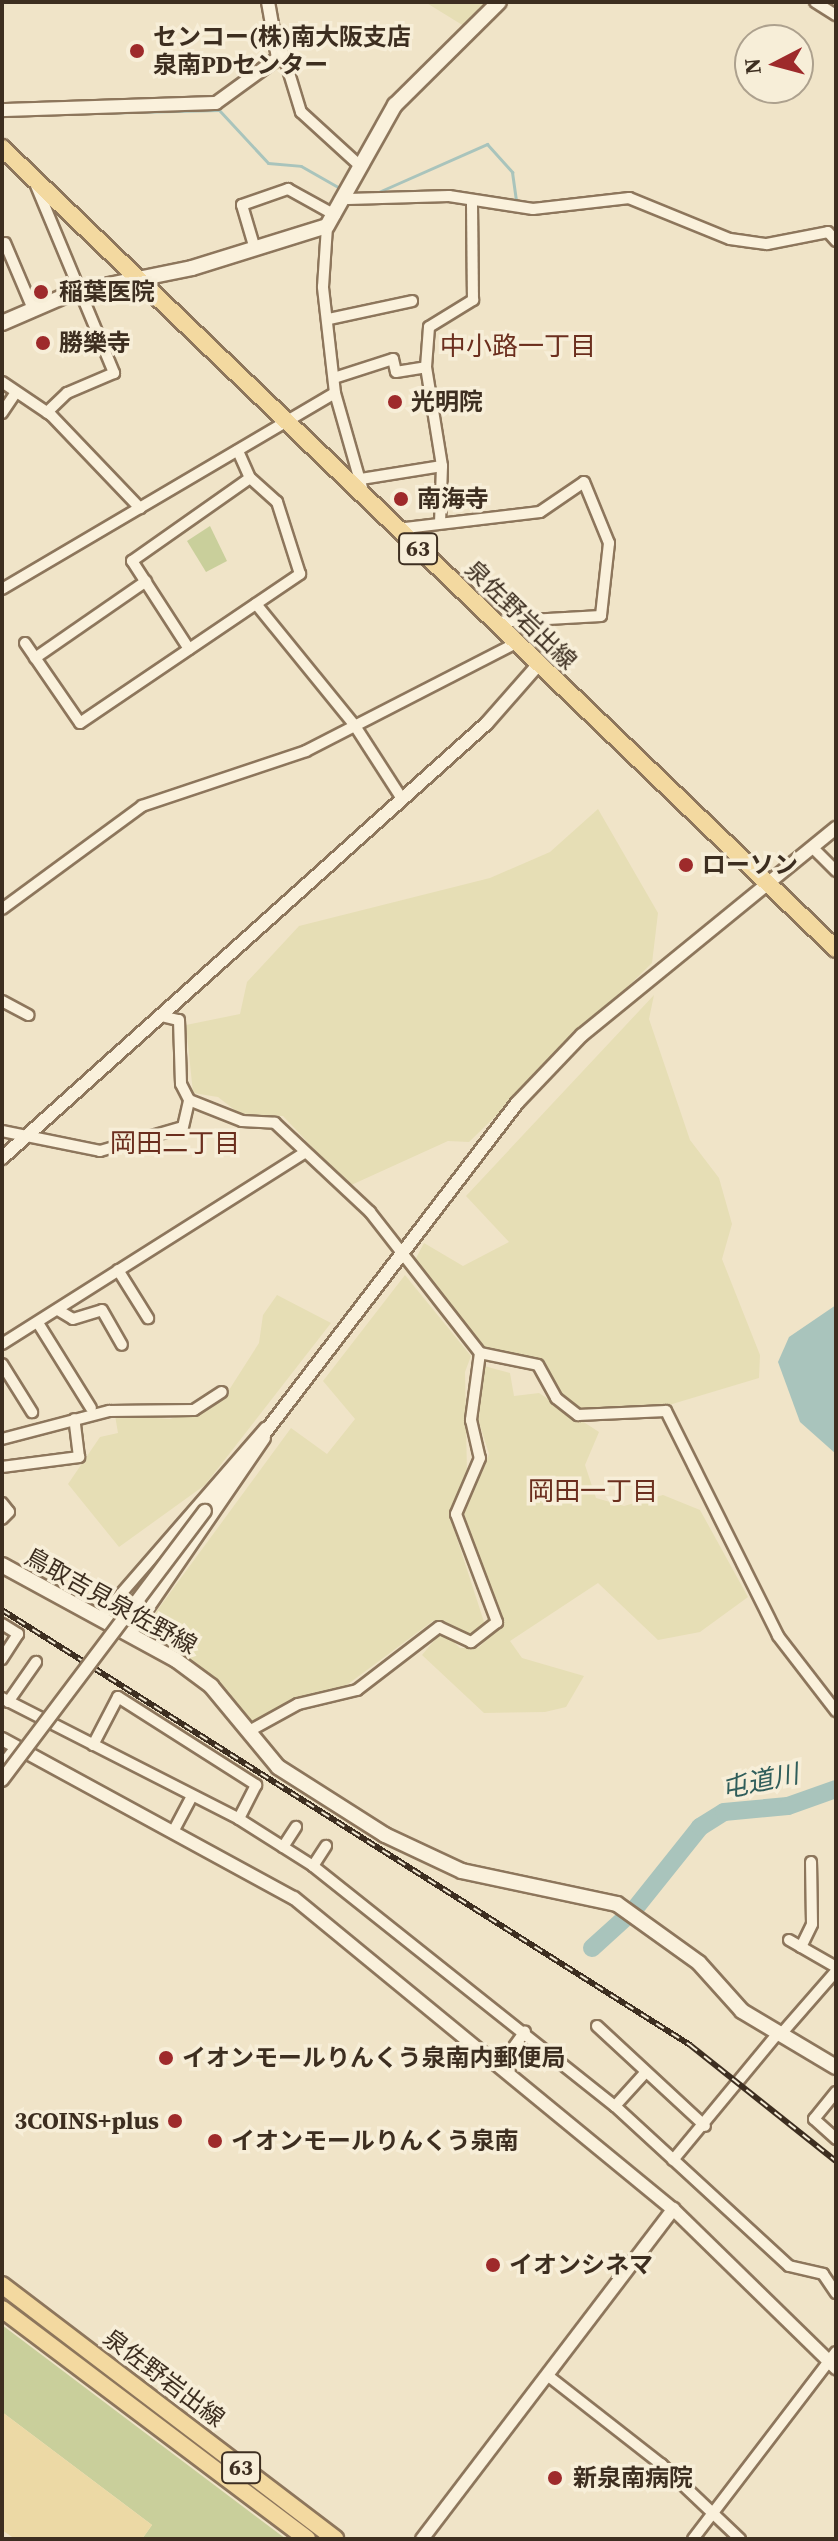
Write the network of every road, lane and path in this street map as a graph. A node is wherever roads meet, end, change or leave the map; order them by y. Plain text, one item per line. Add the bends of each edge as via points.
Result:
1 (268, 2) edge
2 (499, 2) edge
3 (815, 2) edge
4 (836, 15) edge
5 (282, 50) junction
6 (2, 110) edge
7 (2, 148) edge
8 (359, 165) junction
9 (35, 179) junction
10 (348, 199) junction
11 (472, 200) junction
12 (331, 221) junction
13 (836, 241) edge
14 (5, 243) dead end
15 (255, 249) junction
16 (140, 281) junction
17 (83, 289) junction
18 (412, 301) dead end
19 (33, 309) junction
20 (329, 319) junction
21 (2, 323) edge
22 (426, 367) junction
23 (334, 378) junction
24 (2, 382) edge
25 (335, 393) junction
26 (14, 395) junction
27 (47, 412) junction
28 (2, 413) edge
29 (283, 422) junction
30 (238, 451) junction
31 (442, 466) junction
32 (250, 478) junction
33 (361, 479) junction
34 (364, 497) junction
35 (140, 508) junction
36 (440, 522) junction
37 (397, 529) junction
38 (146, 581) junction
39 (2, 589) edge
40 (256, 604) junction
41 (494, 622) junction
42 (25, 643) dead end
43 (516, 643) junction
44 (189, 649) junction
45 (35, 658) junction
46 (538, 665) junction
47 (355, 726) junction
48 (402, 799) junction
49 (836, 828) edge
50 (812, 847) junction
51 (836, 871) edge
52 (767, 884) junction
53 (2, 909) edge
54 (836, 949) edge
55 (2, 1001) edge
56 (28, 1015) dead end
57 (161, 1016) junction
58 (189, 1100) junction
59 (2, 1131) edge
60 (27, 1136) junction
61 (303, 1154) junction
62 (2, 1158) edge
63 (402, 1250) junction
64 (118, 1270) junction
65 (58, 1310) junction
66 (148, 1318) dead end
67 (38, 1323) junction
68 (2, 1344) edge
69 (122, 1345) dead end
70 (480, 1353) junction
71 (2, 1364) edge
72 (222, 1392) dead end
73 (91, 1408) dead end
74 (32, 1412) dead end
75 (74, 1419) junction
76 (270, 1425) junction
77 (2, 1439) edge
78 (3, 1463) edge
79 (2, 1503) edge
80 (2, 1519) edge
81 (2, 1565) edge
82 (100, 1618) junction
83 (2, 1624) edge
84 (131, 1634) junction
85 (2, 1659) edge
86 (36, 1662) dead end
87 (5, 1700) edge
88 (836, 1711) edge
89 (249, 1731) junction
90 (2, 1739) edge
91 (93, 1745) junction
92 (16, 1747) junction
93 (2, 1765) edge
94 (2, 1780) edge
95 (192, 1796) junction
96 (239, 1819) junction
97 (296, 1827) dead end
98 (174, 1830) junction
99 (326, 1846) dead end
100 (283, 1847) junction
101 (811, 1862) dead end
102 (313, 1866) junction
103 (789, 1940) dead end
104 (801, 1947) junction
105 (836, 1969) edge
106 (597, 2026) dead end
107 (525, 2031) junction
108 (780, 2033) junction
109 (502, 2063) junction
110 (836, 2067) edge
111 (645, 2073) junction
112 (836, 2092) edge
113 (615, 2106) junction
114 (705, 2126) junction
115 (836, 2139) edge
116 (673, 2160) junction
117 (673, 2209) junction
118 (2, 2285) edge
119 (836, 2293) edge
120 (2, 2309) edge
121 (834, 2360) edge
122 (547, 2375) junction
123 (715, 2510) junction
124 (307, 2539) edge
125 (335, 2539) edge
126 (422, 2539) edge
127 (693, 2539) edge
128 (740, 2539) edge

1 - 5 street
2 - 8 main road via 395,105
3 - 4 street
5 - 6 street via 216,103
5 - 8 street via 301,112
7 - 9 main road, 泉佐野岩出線 / 63
8 - 10 main road
9 - 16 main road, 泉佐野岩出線 / 63
9 - 17 street
10 - 11 street
10 - 12 main road
11 - 13 street via 533,209 629,198 730,239 767,244 828,232
11 - 22 street via 473,300 429,327
12 - 15 main road
12 - 15 street via 288,189 242,205
12 - 20 street
14 - 19 street
15 - 16 main road
16 - 17 main road
16 - 29 main road, 泉佐野岩出線 / 63
17 - 19 main road
17 - 27 street via 114,373 67,393
18 - 20 street
19 - 21 main road
20 - 23 street
22 - 23 street via 396,372 393,359
22 - 31 street
23 - 25 street
24 - 26 street
25 - 29 street
25 - 33 street
26 - 27 street
26 - 28 street
27 - 35 street
29 - 30 street
29 - 34 main road, 泉佐野岩出線 / 63
30 - 32 street
30 - 35 street
31 - 33 street
31 - 36 street
32 - 38 street via 132,561
32 - 40 street via 277,502 300,574
33 - 34 street
34 - 37 main road, 泉佐野岩出線 / 63
35 - 39 street
36 - 37 street
36 - 41 street via 540,512 584,482 590,489 609,543 601,616
37 - 41 main road, 泉佐野岩出線 / 63
38 - 44 street
38 - 45 street
40 - 44 street
40 - 47 street
41 - 43 main road, 泉佐野岩出線 / 63
42 - 45 street
43 - 46 main road, 泉佐野岩出線 / 63
43 - 47 street
44 - 45 street via 80,723
46 - 48 street
46 - 52 main road, 泉佐野岩出線 / 63
47 - 48 street
47 - 53 street via 306,751 142,806
48 - 57 street
49 - 50 street
50 - 51 street
50 - 52 street
52 - 54 main road, 泉佐野岩出線 / 63
52 - 63 street via 548,1068
55 - 56 street
57 - 58 street via 179,1020 180,1076
57 - 60 street
58 - 60 street via 183,1127 117,1148 87,1150
58 - 61 street via 242,1121 275,1123
59 - 60 street
60 - 62 street
61 - 63 street
61 - 64 street
63 - 70 street
63 - 76 street
64 - 65 street
64 - 66 street
65 - 67 street
65 - 69 street via 73,1319 102,1310
67 - 68 street
67 - 73 street
70 - 88 street via 538,1365 556,1398 578,1415 666,1411 778,1636
70 - 89 street via 471,1420 480,1458 456,1514 497,1622 471,1642 439,1627 357,1690 298,1704
71 - 74 street
72 - 75 street via 177,1413 109,1411
75 - 77 street
75 - 78 street via 79,1457
76 - 82 street via 248,1440
76 - 84 street via 259,1453
76 - 94 street, bridge
79 - 80 street via 9,1512
81 - 82 main road, 鳥取吉見泉佐野線
82 - 84 main road, 鳥取吉見泉佐野線
83 - 85 street via 18,1634
84 - 89 main road, 鳥取吉見泉佐野線 via 211,1686
86 - 87 street
87 - 91 street
89 - 108 main road, 鳥取吉見泉佐野線 via 278,1767 385,1835 462,1871 617,1904 699,1963 742,2011
90 - 92 street
91 - 95 street
91 - 96 street via 118,1697 256,1785
92 - 93 street
92 - 98 street
95 - 96 street
95 - 98 street
96 - 100 street
97 - 100 street
98 - 109 street via 294,1898
99 - 102 street
100 - 102 street
101 - 104 street via 812,1924
102 - 107 street
103 - 104 street
104 - 105 street
105 - 108 street
106 - 111 street
107 - 109 street
107 - 113 street
108 - 110 main road, 鳥取吉見泉佐野線
108 - 114 street
109 - 117 street
111 - 113 street
111 - 114 street
112 - 115 street via 814,2119
113 - 116 street
114 - 116 street
116 - 119 street via 789,2266 823,2274
117 - 121 street
117 - 122 street
118 - 125 main road, 泉佐野岩出線 / 63
120 - 124 main road, 泉佐野岩出線 / 63
121 - 123 street
122 - 123 street
122 - 126 street
123 - 127 street
123 - 128 street

